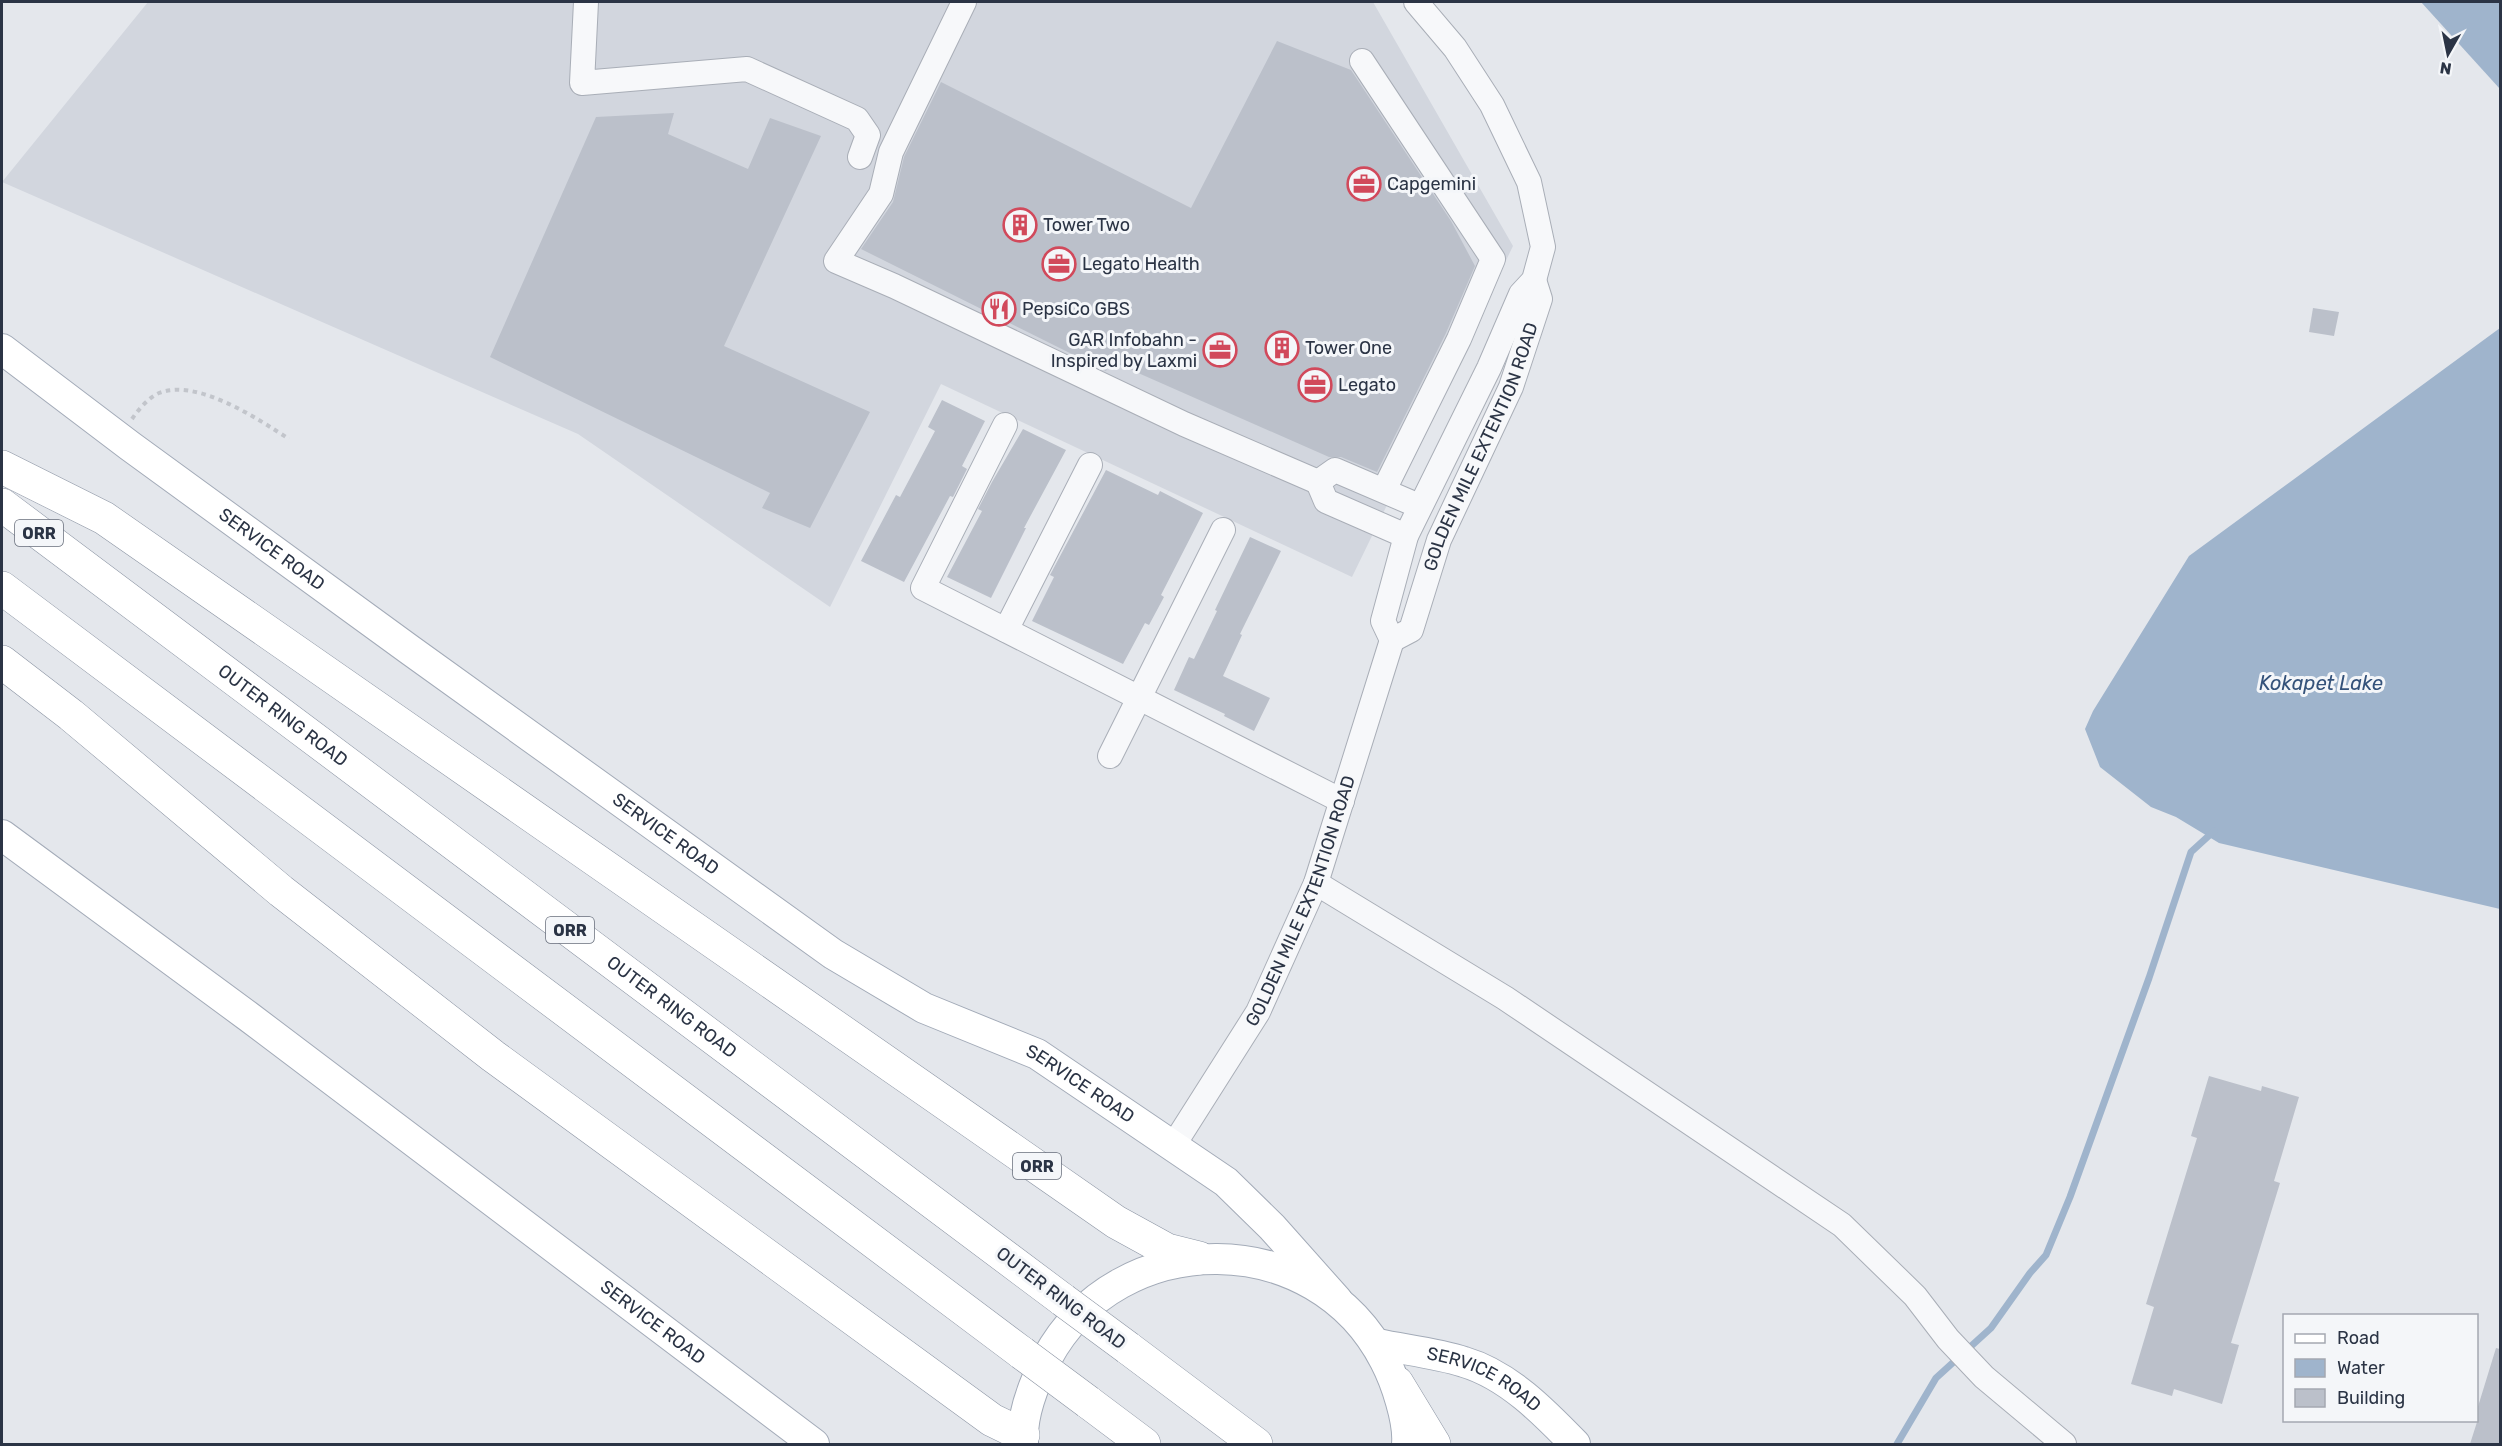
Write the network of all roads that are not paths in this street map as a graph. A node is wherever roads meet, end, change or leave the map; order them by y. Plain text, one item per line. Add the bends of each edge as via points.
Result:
1 (586, 2) edge
2 (964, 2) edge
3 (1416, 2) edge
4 (1362, 61) dead end
5 (860, 157) dead end
6 (1534, 280) junction
7 (2, 349) edge
8 (1005, 425) dead end
9 (1090, 465) dead end
10 (2, 467) edge
11 (1318, 482) junction
12 (1384, 490) junction
13 (2, 505) edge
14 (1419, 506) junction
15 (1223, 530) dead end
16 (1406, 536) junction
17 (2, 588) edge
18 (1006, 630) junction
19 (1392, 640) junction
20 (2, 662) edge
21 (1139, 698) junction
22 (1110, 756) dead end
23 (1342, 801) junction
24 (2, 835) edge
25 (1316, 883) junction
26 (1173, 1146) junction
27 (1199, 1258) junction
28 (1337, 1300) junction
29 (1377, 1344) junction
30 (1396, 1383) junction
31 (1023, 1440) edge
32 (814, 1444) edge
33 (1144, 1444) edge
34 (1256, 1444) edge
35 (1407, 1444) edge
36 (1434, 1444) edge
37 (1575, 1444) edge
38 (2064, 1444) edge

1 - 5 street via 582,83 747,69 857,119 868,135
2 - 11 street via 891,152 881,194 836,261 1184,424
3 - 6 street, GOLDEN MILE EXTENTION ROAD via 1455,48 1492,105 1530,182 1543,247
4 - 12 street via 1492,259 1459,339
6 - 14 street, GOLDEN MILE EXTENTION ROAD via 1521,294 1489,368
6 - 19 street, GOLDEN MILE EXTENTION ROAD via 1540,299 1511,387 1438,540 1411,630
7 - 26 main road, SERVICE ROAD via 130,446 833,954 924,1008 1037,1054
8 - 18 street via 923,588
9 - 18 street
10 - 27 highway, ORR via 104,518 1116,1222 1167,1250
11 - 12 street via 1335,470
11 - 16 street via 1326,501
12 - 14 street
13 - 34 highway, OUTER RING ROAD / ORR, bridge
14 - 16 street, GOLDEN MILE EXTENTION ROAD
15 - 21 street
16 - 19 street, GOLDEN MILE EXTENTION ROAD via 1383,621
17 - 33 highway, bridge
18 - 21 street
19 - 23 street, GOLDEN MILE EXTENTION ROAD
20 - 31 highway via 281,891 493,1056
21 - 22 street
21 - 23 street
23 - 25 street, GOLDEN MILE EXTENTION ROAD
24 - 32 main road, SERVICE ROAD
25 - 26 street, GOLDEN MILE EXTENTION ROAD via 1258,1012
25 - 38 street via 1505,998 1842,1225 1915,1296 1984,1377
26 - 28 main road, SERVICE ROAD via 1234,1190
27 - 28 main road via 1248,1260 1295,1274
27 - 31 main road via 1146,1270 1098,1296 1067,1327 1034,1383
28 - 29 main road, SERVICE ROAD
29 - 30 main road, SERVICE ROAD
29 - 37 main road, SERVICE ROAD via 1465,1362 1506,1382
30 - 35 main road, SERVICE ROAD
30 - 36 highway

